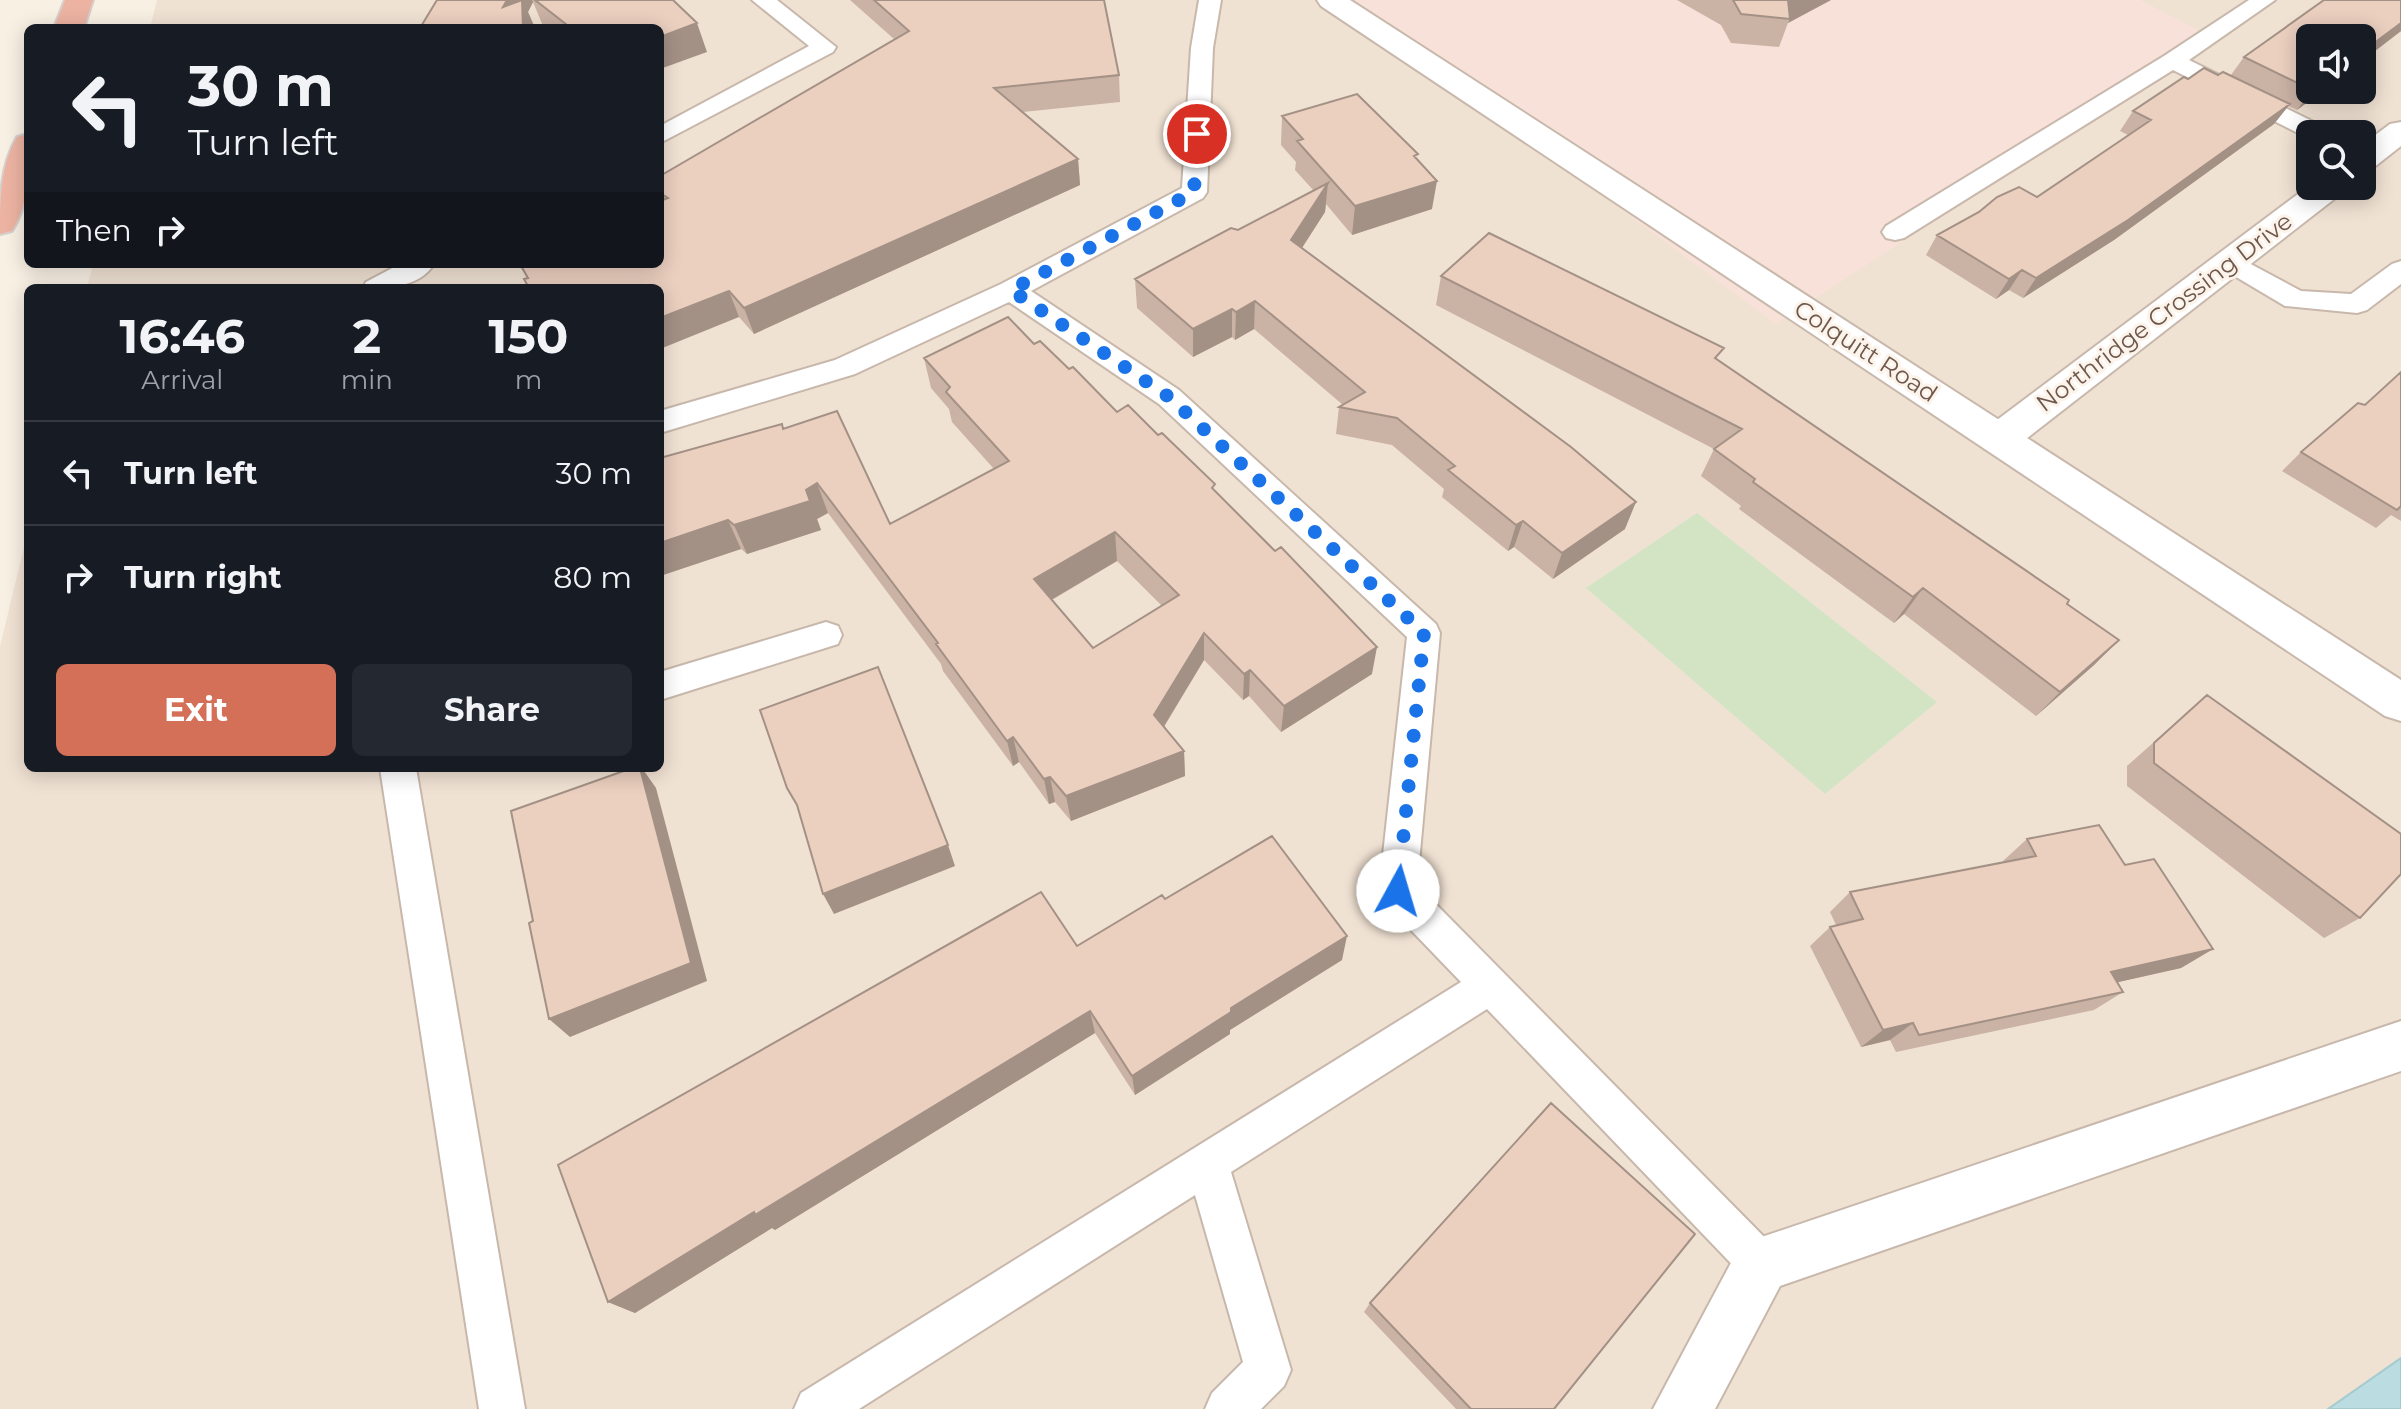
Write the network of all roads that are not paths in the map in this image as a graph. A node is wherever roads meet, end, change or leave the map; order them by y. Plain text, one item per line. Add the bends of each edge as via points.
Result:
1 (79, 0) edge
2 (763, 0) edge
3 (1210, 0) edge
4 (1331, 0) edge
5 (2264, 0) edge
6 (70, 24) edge
7 (2172, 61) junction
8 (2296, 123) edge
9 (2401, 131) edge
10 (664, 134) edge
11 (2376, 149) edge
12 (24, 155) edge
13 (2312, 200) edge
14 (0, 223) edge
15 (1895, 232) dead end
16 (2230, 262) junction
17 (414, 268) edge
18 (2401, 270) edge
19 (384, 284) edge
20 (1011, 290) junction
21 (664, 421) edge
22 (1999, 439) junction
23 (826, 635) dead end
24 (664, 685) edge
25 (2401, 703) edge
26 (399, 772) edge
27 (1489, 986) junction
28 (2401, 1046) edge
29 (1207, 1163) junction
30 (1761, 1264) junction
31 (502, 1409) edge
32 (817, 1409) edge
33 (1228, 1409) edge
34 (1683, 1409) edge

1 - 6 highway
2 - 10 lane via 825,47
3 - 20 lane via 1194,192
4 - 22 street, Colquitt Road
5 - 7 lane
7 - 8 lane
7 - 15 lane
9 - 11 street
12 - 14 highway
13 - 16 street, Northridge Crossing Drive
16 - 18 lane via 2295,300 2357,304
16 - 22 street, Northridge Crossing Drive
17 - 19 lane
20 - 21 lane via 845,367
20 - 27 lane via 1169,397 1424,633 1398,891
22 - 25 street, Colquitt Road
23 - 24 lane
26 - 31 lane
27 - 29 lane
27 - 30 lane
28 - 30 street
29 - 32 lane
29 - 33 lane via 1268,1370
30 - 34 street

